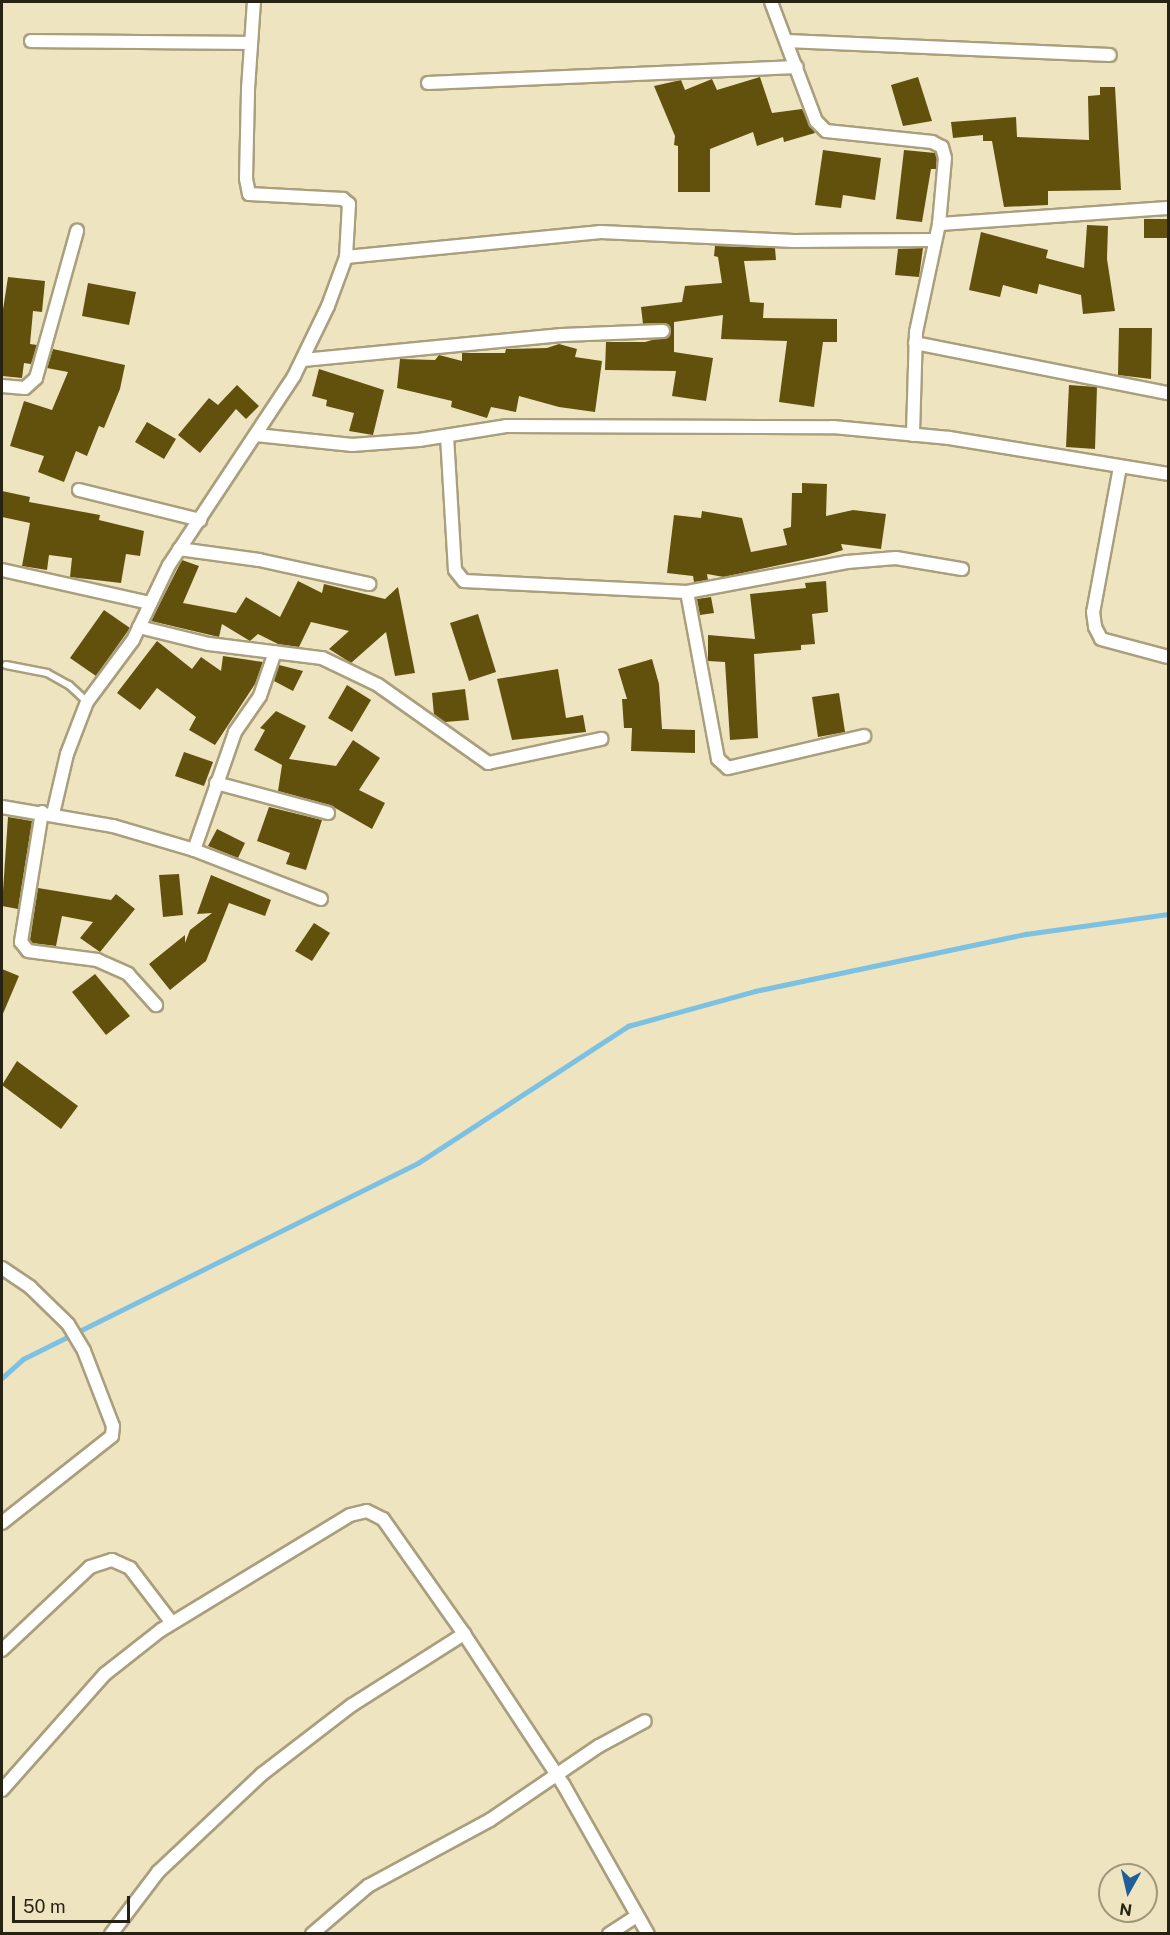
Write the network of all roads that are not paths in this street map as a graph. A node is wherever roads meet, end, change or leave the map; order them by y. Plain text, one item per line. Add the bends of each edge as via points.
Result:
1 (254, 2) edge
2 (771, 2) edge
3 (31, 41) dead end
4 (787, 41) junction
5 (249, 43) junction
6 (1110, 55) dead end
7 (798, 67) junction
8 (428, 83) dead end
9 (1168, 208) edge
10 (939, 224) junction
11 (77, 231) dead end
12 (935, 240) junction
13 (346, 257) junction
14 (663, 331) dead end
15 (915, 343) junction
16 (303, 360) junction
17 (2, 386) edge
18 (1168, 393) edge
19 (256, 435) junction
20 (913, 435) junction
21 (447, 436) junction
22 (1120, 467) junction
23 (1168, 474) edge
24 (79, 490) dead end
25 (200, 520) junction
26 (180, 549) junction
27 (962, 569) dead end
28 (2, 570) edge
29 (369, 584) dead end
30 (687, 592) junction
31 (150, 603) junction
32 (139, 627) junction
33 (275, 652) junction
34 (1168, 657) edge
35 (6, 665) dead end
36 (87, 702) junction
37 (864, 736) dead end
38 (601, 739) dead end
39 (216, 783) junction
40 (2, 807) edge
41 (48, 813) junction
42 (328, 813) dead end
43 (194, 850) junction
44 (321, 899) dead end
45 (156, 1005) dead end
46 (2, 1268) edge
47 (2, 1523) edge
48 (172, 1623) junction
49 (464, 1634) junction
50 (2, 1650) edge
51 (645, 1721) dead end
52 (558, 1778) junction
53 (2, 1790) edge
54 (637, 1916) junction
55 (111, 1934) edge
56 (312, 1934) edge
57 (609, 1934) edge
58 (648, 1934) edge

1 - 5 street
2 - 4 street
3 - 5 street
4 - 6 street
4 - 7 street
5 - 13 street via 249,194 343,199 348,204
7 - 8 street
7 - 10 street via 816,121 826,132 932,142 942,147 945,158
9 - 10 street
10 - 12 street
11 - 17 street via 36,378 25,388
12 - 13 street via 794,241 601,232
12 - 15 street
13 - 16 street
14 - 16 street via 562,334
15 - 18 street
15 - 20 street
16 - 19 street
19 - 21 street via 352,445
19 - 25 street
20 - 21 street via 833,428 646,424 507,426
20 - 22 street
21 - 30 street via 454,570 464,581
22 - 23 street
22 - 34 street via 1094,612 1095,627 1101,639
24 - 25 street
25 - 26 street
26 - 29 street via 259,560
26 - 31 street
27 - 30 street via 896,558 847,562
28 - 31 street
30 - 37 street via 718,759 728,768
31 - 32 street
32 - 33 street via 209,644
32 - 36 street
33 - 38 street via 322,658 378,685 488,763
33 - 39 street via 260,696 236,732
35 - 36 lane via 47,673 69,685
36 - 41 street
39 - 42 street
39 - 43 street
40 - 41 street
41 - 43 street via 113,826
41 - 45 street via 21,942 28,951 97,960 128,974
43 - 44 street
46 - 47 street via 30,1287 68,1323 84,1351 113,1426 112,1436
48 - 49 street via 350,1515 367,1511 383,1520
48 - 50 street via 130,1568 112,1560 90,1567
48 - 53 street via 105,1674
49 - 52 street
49 - 55 street via 352,1705 262,1774 158,1872
51 - 52 street via 599,1746
52 - 54 street
52 - 56 street via 368,1886
54 - 57 street
54 - 58 street

